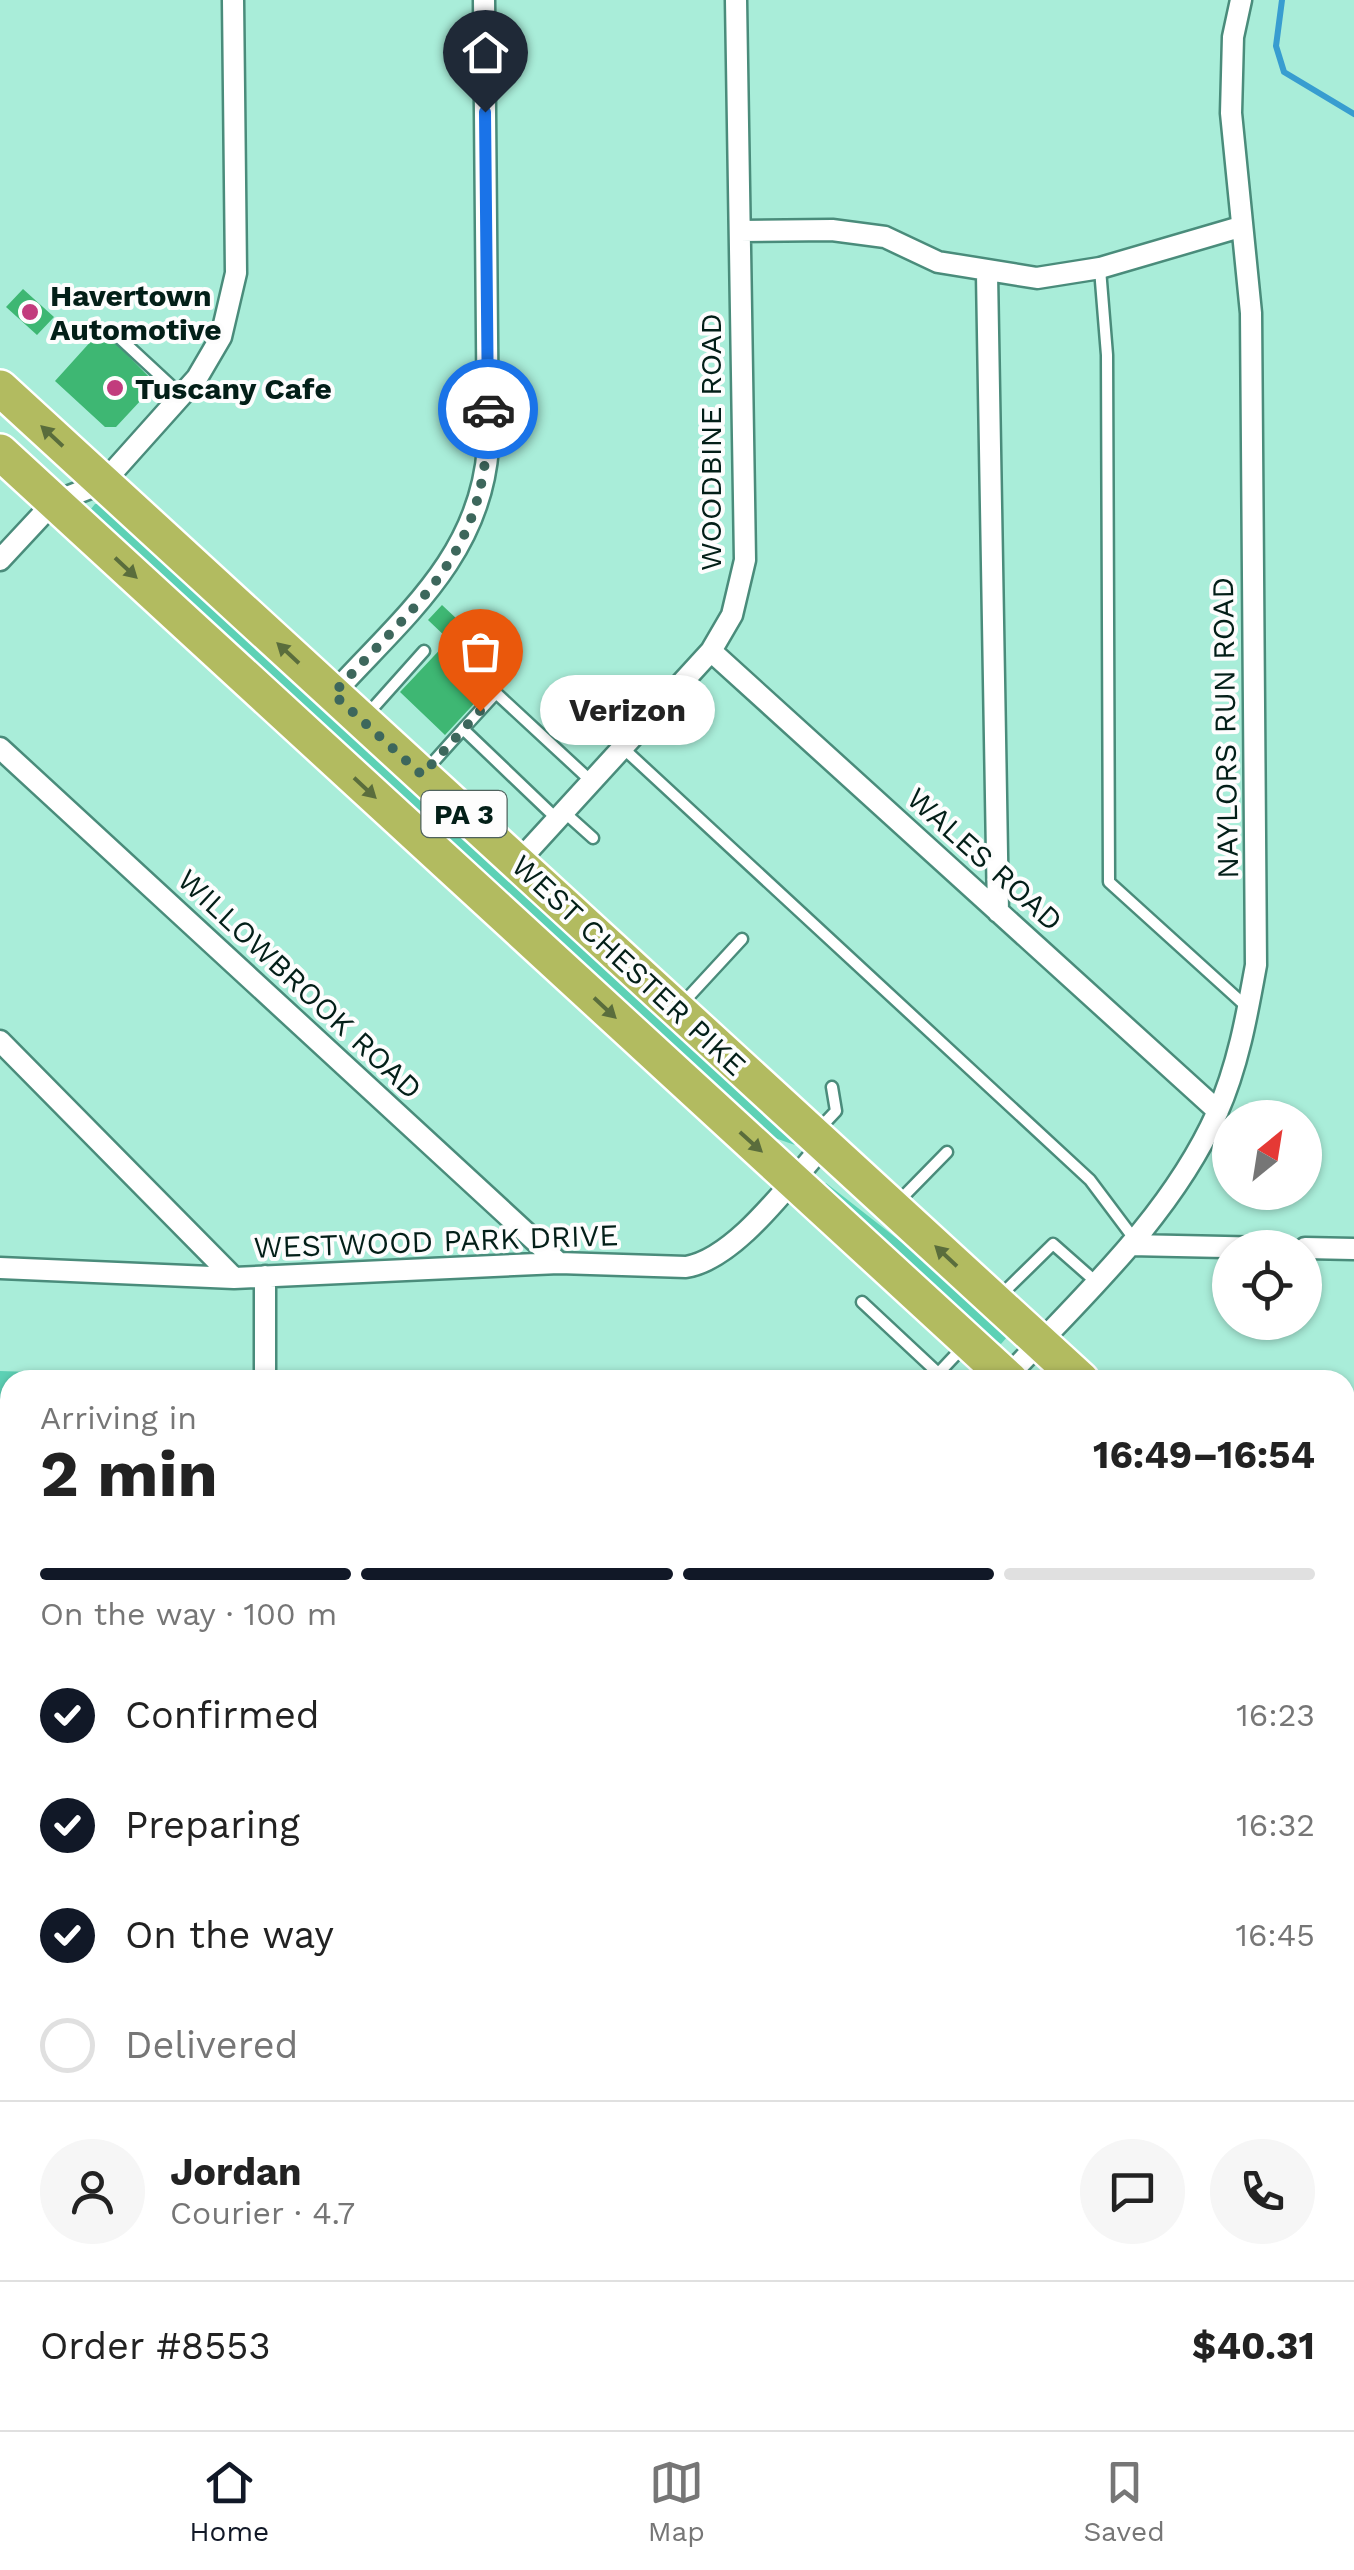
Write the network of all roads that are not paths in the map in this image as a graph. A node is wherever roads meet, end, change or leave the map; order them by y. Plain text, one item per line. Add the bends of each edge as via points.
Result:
1 (233, 0) edge
2 (484, 0) edge
3 (736, 0) edge
4 (1242, 0) edge
5 (1240, 228) junction
6 (740, 231) junction
7 (1100, 268) junction
8 (987, 274) junction
9 (112, 331) dead end
10 (0, 388) edge
11 (182, 396) junction
12 (0, 452) edge
13 (103, 483) junction
14 (54, 502) junction
15 (0, 560) edge
16 (424, 650) dead end
17 (711, 650) junction
18 (333, 694) junction
19 (362, 720) junction
20 (463, 729) junction
21 (0, 748) edge
22 (622, 748) junction
23 (422, 775) junction
24 (591, 781) junction
25 (560, 816) junction
26 (593, 838) dead end
27 (517, 863) junction
28 (998, 912) junction
29 (742, 940) dead end
30 (1248, 1008) junction
31 (677, 1010) junction
32 (0, 1041) edge
33 (832, 1087) dead end
34 (1221, 1100) edge
35 (1212, 1107) edge
36 (1212, 1124) edge
37 (819, 1140) junction
38 (947, 1152) dead end
39 (792, 1180) junction
40 (892, 1207) junction
41 (1132, 1243) junction
42 (1212, 1246) edge
43 (1322, 1248) edge
44 (1354, 1249) edge
45 (559, 1263) junction
46 (0, 1268) edge
47 (265, 1276) junction
48 (234, 1278) junction
49 (1095, 1282) junction
50 (995, 1301) junction
51 (862, 1302) dead end
52 (968, 1342) junction
53 (1040, 1342) junction
54 (265, 1370) edge
55 (928, 1370) edge
56 (942, 1370) edge
57 (999, 1370) edge
58 (1017, 1370) edge
59 (1069, 1370) edge

1 - 11 street via 234,294 216,348
2 - 18 street via 483,490 447,568
3 - 6 street, WOODBINE ROAD
4 - 5 street, NAYLORS RUN ROAD via 1233,38 1231,113
5 - 7 street
5 - 30 street, NAYLORS RUN ROAD via 1251,313 1257,921
6 - 8 street via 886,236 938,262
6 - 17 street, WOODBINE ROAD via 744,560 732,614
7 - 8 street via 1036,278
7 - 30 lane via 1107,355 1108,882
8 - 28 street
9 - 11 lane
13 -> 10 highway, WEST CHESTER PIKE / PA 3
11 - 13 street
12 - 14 highway, WEST CHESTER PIKE / PA 3
13 - 14 street
18 -> 13 highway, WEST CHESTER PIKE / PA 3
14 - 15 street
14 -> 39 highway, WEST CHESTER PIKE / PA 3
16 - 19 lane
17 - 22 street, WOODBINE ROAD
17 - 28 street, WALES ROAD
18 - 19 highway, WEST CHESTER PIKE / PA 3
19 - 23 highway, WEST CHESTER PIKE / PA 3
20 - 23 lane
20 - 24 lane via 496,693
20 - 25 lane
21 - 45 street, WILLOWBROOK ROAD
22 - 24 street, WOODBINE ROAD
22 - 41 lane via 1090,1180
23 - 27 highway, WEST CHESTER PIKE / PA 3
24 - 25 street, WOODBINE ROAD
25 - 26 lane
25 - 27 street, WOODBINE ROAD
27 - 31 highway, WEST CHESTER PIKE / PA 3
28 - 35 street, WALES ROAD
29 - 31 lane
30 - 34 street, NAYLORS RUN ROAD
31 - 37 highway, WEST CHESTER PIKE / PA 3
32 - 48 street
33 - 37 lane via 836,1111
36 - 41 street, NAYLORS RUN ROAD
37 - 39 street, WESTWOOD PARK DRIVE
37 - 40 highway, WEST CHESTER PIKE / PA 3
38 - 40 lane
39 - 45 street, WESTWOOD PARK DRIVE via 726,1250 701,1264
39 - 52 highway, WEST CHESTER PIKE / PA 3
50 -> 40 highway, WEST CHESTER PIKE / PA 3
41 - 42 street
41 - 49 street, NAYLORS RUN ROAD
43 - 44 street
45 - 47 street, WESTWOOD PARK DRIVE
46 - 48 street, WESTWOOD PARK DRIVE
47 - 48 street, WESTWOOD PARK DRIVE
47 - 54 street
49 - 50 lane via 1052,1244
49 - 53 street, NAYLORS RUN ROAD
50 - 53 highway, WEST CHESTER PIKE / PA 3
51 - 55 lane
52 - 56 lane
52 - 57 highway, WEST CHESTER PIKE / PA 3
53 - 58 street, NAYLORS RUN ROAD
53 - 59 highway, WEST CHESTER PIKE / PA 3

